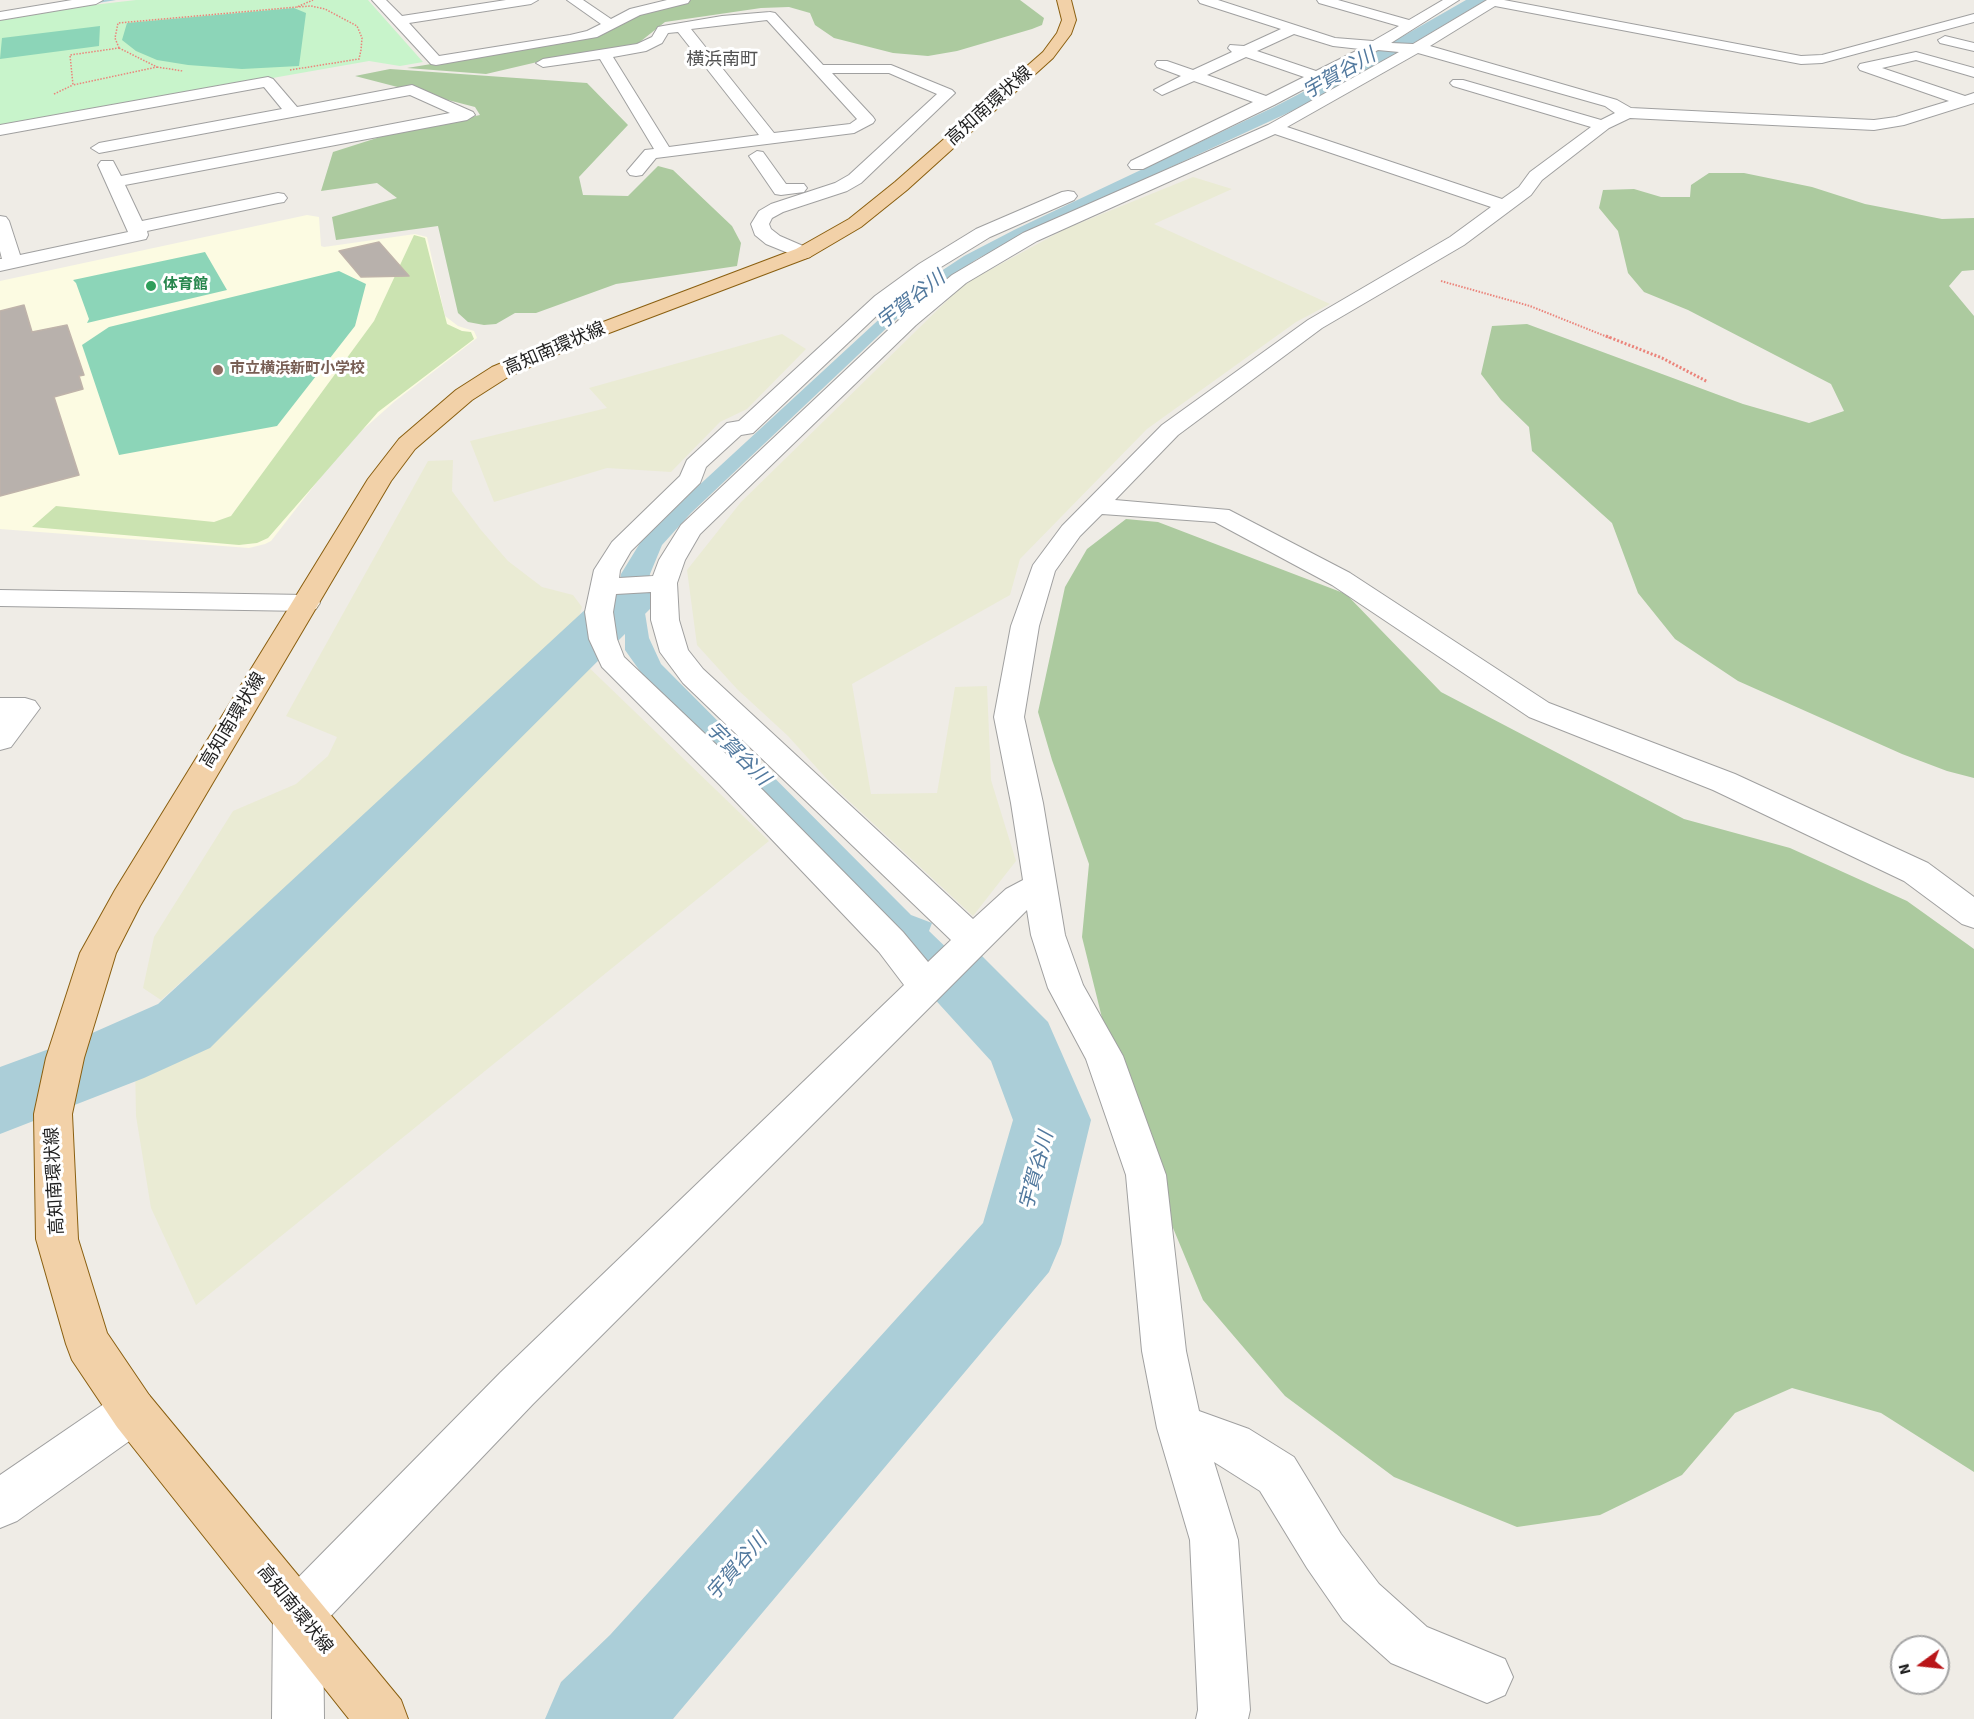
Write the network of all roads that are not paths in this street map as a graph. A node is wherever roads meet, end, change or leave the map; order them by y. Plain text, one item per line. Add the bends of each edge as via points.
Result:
1 (96, 0) edge
2 (378, 0) edge
3 (531, 0) edge
4 (574, 0) edge
5 (683, 0) edge
6 (1064, 0) edge
7 (1205, 0) edge
8 (1324, 0) edge
9 (1430, 0) edge
10 (1494, 1) edge
11 (1448, 2) edge
12 (475, 4) edge
13 (31, 5) edge
14 (0, 16) edge
15 (1974, 18) edge
16 (398, 21) junction
17 (611, 25) junction
18 (1411, 25) junction
19 (682, 27) junction
20 (1293, 29) junction
21 (1945, 40) dead end
22 (1220, 42) dead end
23 (1377, 46) junction
24 (522, 47) junction
25 (1974, 47) edge
26 (1413, 48) junction
27 (1245, 51) junction
28 (605, 55) junction
29 (543, 63) dead end
30 (1162, 64) dead end
31 (821, 69) junction
32 (1974, 73) edge
33 (1193, 75) junction
34 (1515, 76) junction
35 (1318, 77) junction
36 (1458, 83) dead end
37 (1162, 90) dead end
38 (1482, 90) junction
39 (1970, 99) edge
40 (1268, 102) junction
41 (292, 112) junction
42 (1627, 113) junction
43 (83, 116) junction
44 (1603, 125) junction
45 (1274, 128) junction
46 (0, 130) edge
47 (771, 139) junction
48 (892, 145) junction
49 (99, 148) junction
50 (868, 148) dead end
51 (664, 152) junction
52 (785, 159) dead end
53 (636, 171) dead end
54 (1118, 174) dead end
55 (116, 182) junction
56 (798, 188) dead end
57 (278, 198) dead end
58 (1094, 206) junction
59 (1505, 206) junction
60 (0, 221) edge
61 (136, 228) junction
62 (802, 253) junction
63 (7, 263) edge
64 (1096, 506) junction
65 (659, 584) junction
66 (0, 598) edge
67 (306, 603) junction
68 (605, 606) junction
69 (0, 708) edge
70 (0, 740) edge
71 (1041, 886) junction
72 (1974, 915) edge
73 (950, 963) junction
74 (133, 1411) junction
75 (1180, 1428) junction
76 (0, 1504) edge
77 (298, 1614) junction
78 (1486, 1677) dead end
79 (298, 1719) edge
80 (382, 1719) edge
81 (1222, 1719) edge

1 - 13 street
2 - 16 street
3 - 12 street
4 - 17 street
5 - 17 street via 635,12
6 - 62 main road, 高知南環状線 via 1068,20 1064,34 1048,55 864,215
7 - 20 street
8 - 18 street
9 - 11 street
10 - 15 street via 1801,60 1822,59
10 - 26 street
11 - 18 street
12 - 16 street
12 - 24 street
13 - 14 street
16 - 24 street via 436,62
17 - 24 street via 570,39
18 - 23 street
19 - 28 street via 663,30 650,44
19 - 31 street via 770,16
19 - 47 street
20 - 23 street via 1333,42
20 - 27 street
21 - 25 street
22 - 27 street
23 - 26 street
23 - 35 street
26 - 34 street
26 - 45 street
27 - 33 street
27 - 35 street
28 - 29 street
28 - 51 street
30 - 33 street
31 - 47 street via 867,120 854,128
31 - 48 street via 891,69 947,93
32 - 39 street via 1916,56 1865,67
33 - 37 street
33 - 40 street
34 - 38 street
34 - 42 street via 1611,103
35 - 40 street
36 - 38 street
38 - 44 street
39 - 42 street via 1898,122 1874,125
40 - 54 street
41 - 43 street via 268,82
41 - 49 street
41 - 55 street via 412,90 466,115
42 - 44 street
43 - 46 street
43 - 49 street
44 - 59 street via 1536,176 1525,191
45 - 58 street
45 - 59 street
47 - 51 street
48 - 50 street
48 - 62 street via 841,188 777,207 765,215 760,224 762,231
49 - 55 street
51 - 53 street via 651,154
52 - 56 street via 759,159 781,190
55 - 61 street
57 - 61 street
58 - 65 street via 1030,237 959,279 909,321 690,530
58 - 68 street via 1073,195 983,233 882,300 745,428 735,428 621,547 607,570
59 - 64 street via 1457,241 1315,324 1170,430
60 - 63 street
61 - 63 street via 139,235
62 - 67 main road, 高知南環状線 via 554,348 500,372 464,395 407,444 380,479
64 - 71 street via 1071,531 1042,571 1025,626 1009,717
64 - 72 street via 1220,515 1341,579 1539,710 1724,782 1895,862 1916,872
65 - 68 street
65 - 73 street via 674,652
66 - 67 street
67 - 74 main road, 高知南環状線 via 98,953 52,1114 57,1239 88,1344
68 - 73 street via 612,662 891,942
69 - 70 street via 25,708
71 - 73 street via 1018,898
71 - 75 street via 1048,935 1065,988 1104,1056 1146,1175 1164,1351
73 - 77 street via 517,1388
74 - 76 street
74 - 77 main road, 高知南環状線
75 - 78 street via 1233,1445 1277,1474 1361,1602 1409,1645
75 - 81 street via 1214,1540
77 - 79 street
77 - 80 main road, 高知南環状線

